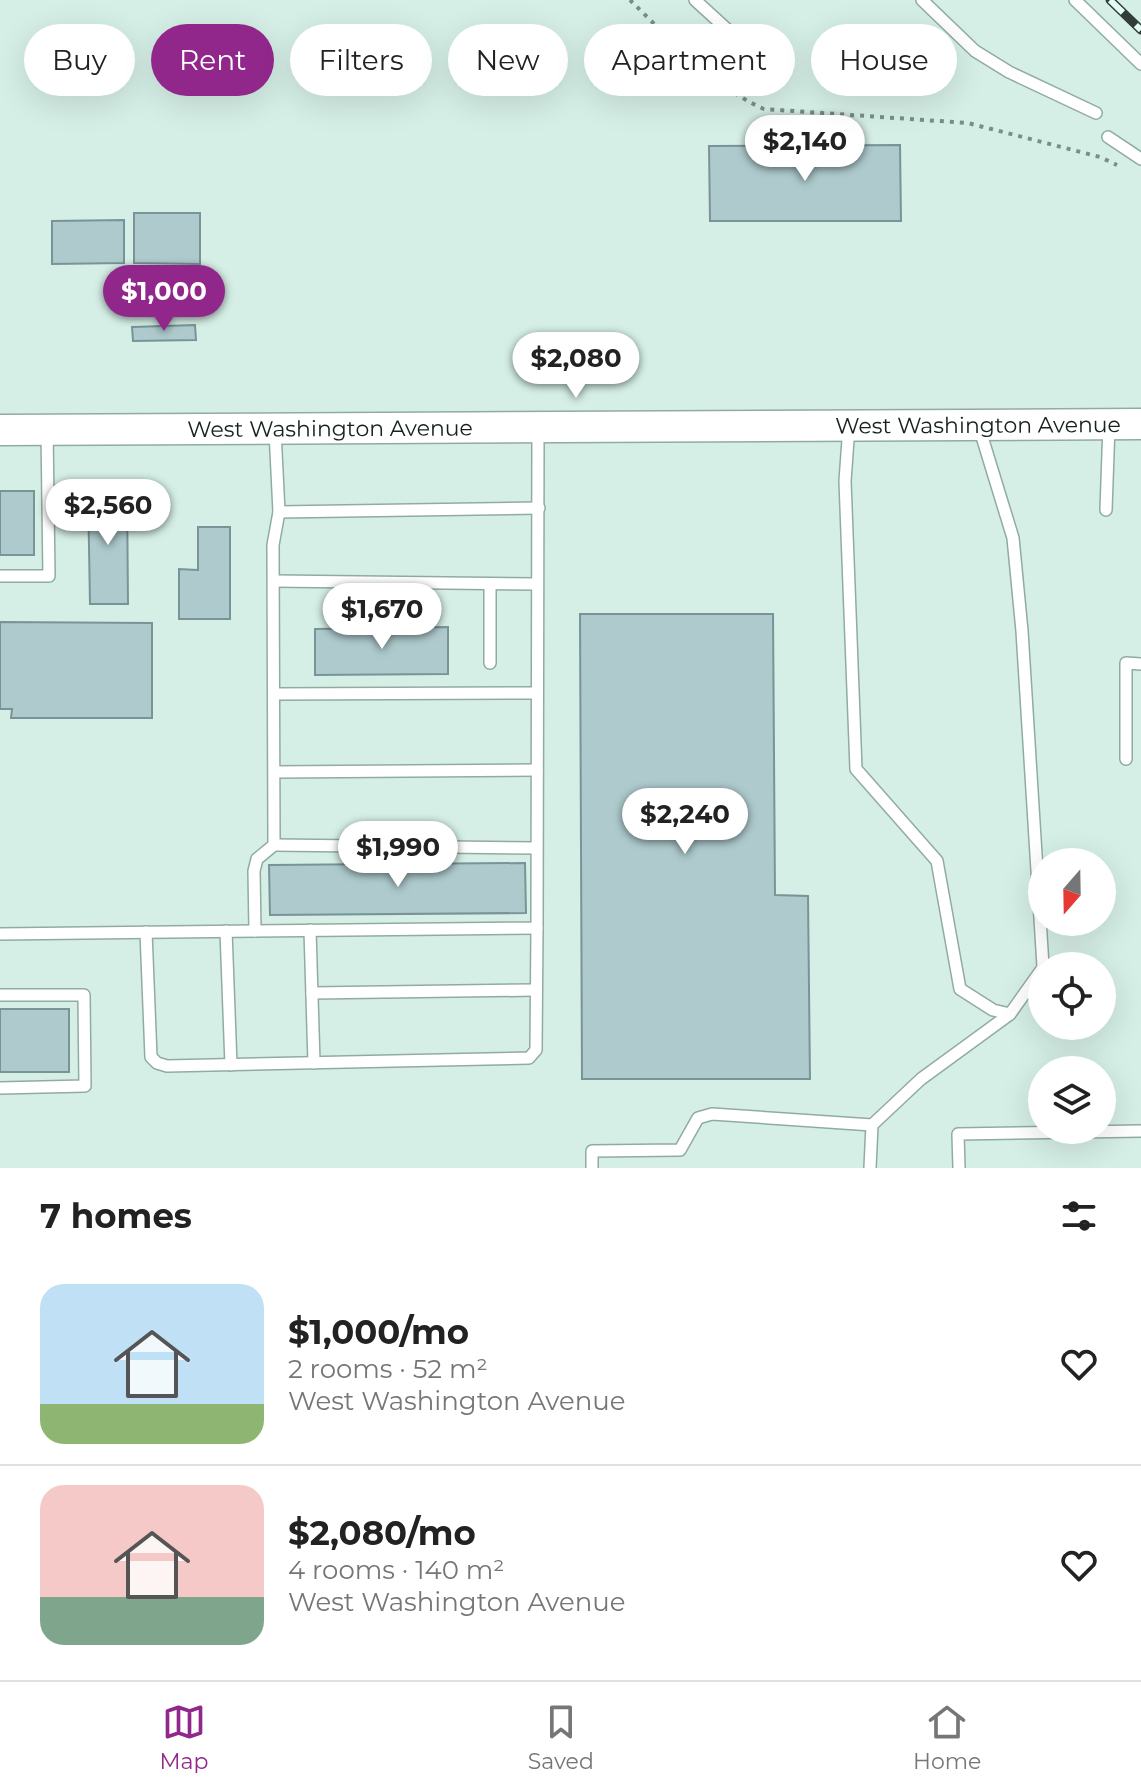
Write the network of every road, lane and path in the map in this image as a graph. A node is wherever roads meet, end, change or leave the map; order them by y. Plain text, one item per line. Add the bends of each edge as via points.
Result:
1 (630, 0) edge
2 (695, 0) edge
3 (922, 0) edge
4 (1075, 0) edge
5 (721, 24) edge
6 (1141, 64) edge
7 (1096, 113) dead end
8 (1108, 137) dead end
9 (1141, 159) edge
10 (1122, 168) dead end
11 (1141, 424) edge
12 (849, 425) junction
13 (1109, 425) junction
14 (979, 426) junction
15 (538, 427) junction
16 (275, 429) junction
17 (0, 430) edge
18 (47, 430) junction
19 (539, 508) junction
20 (1106, 510) dead end
21 (279, 512) junction
22 (0, 576) edge
23 (274, 581) junction
24 (490, 584) junction
25 (537, 584) junction
26 (490, 663) dead end
27 (1141, 664) edge
28 (537, 693) junction
29 (274, 694) junction
30 (1126, 759) dead end
31 (537, 770) junction
32 (275, 772) junction
33 (274, 845) junction
34 (536, 848) junction
35 (537, 928) junction
36 (310, 930) junction
37 (226, 931) junction
38 (255, 931) junction
39 (146, 932) junction
40 (0, 934) edge
41 (1041, 952) edge
42 (1028, 988) edge
43 (536, 990) junction
44 (312, 993) junction
45 (0, 995) edge
46 (1010, 1014) junction
47 (314, 1063) junction
48 (231, 1065) junction
49 (0, 1088) edge
50 (872, 1125) junction
51 (1141, 1131) edge
52 (592, 1168) edge
53 (870, 1168) edge
54 (959, 1168) edge

1 - 10 path via 723,86 764,109 968,123 1100,157
2 - 5 lane
3 - 7 lane via 975,51
4 - 6 lane
8 - 9 lane
11 - 13 main road, West Washington Avenue
12 - 14 main road, West Washington Avenue
12 - 15 main road, West Washington Avenue
12 - 46 lane via 845,481 856,769 937,861 960,989 993,1010
13 - 14 main road, West Washington Avenue
13 - 20 lane
14 - 41 lane via 1013,538
15 - 16 main road, West Washington Avenue
15 - 19 lane
16 - 18 main road, West Washington Avenue
16 - 21 lane
17 - 18 main road, West Washington Avenue
18 - 22 lane via 49,576
19 - 21 lane
19 - 25 lane
21 - 23 lane
23 - 24 lane
23 - 29 lane
24 - 25 lane
24 - 26 lane
25 - 28 lane
27 - 30 lane via 1126,663
28 - 29 lane
28 - 31 lane
29 - 32 lane
31 - 32 lane
31 - 34 lane
32 - 33 lane
33 - 34 lane
33 - 38 lane via 257,859 254,871
34 - 35 lane
35 - 36 lane
35 - 43 lane
36 - 38 lane
36 - 44 lane
37 - 38 lane
37 - 39 lane
37 - 48 lane
39 - 40 lane
39 - 48 lane via 151,1057 167,1066
42 - 46 lane
43 - 44 lane
43 - 47 lane via 536,1050 529,1058
44 - 47 lane
45 - 49 lane via 84,995 85,1086
46 - 50 lane via 921,1079
47 - 48 lane
50 - 52 lane via 712,1114 698,1118 680,1150 592,1151
50 - 53 lane
51 - 54 lane via 958,1134

